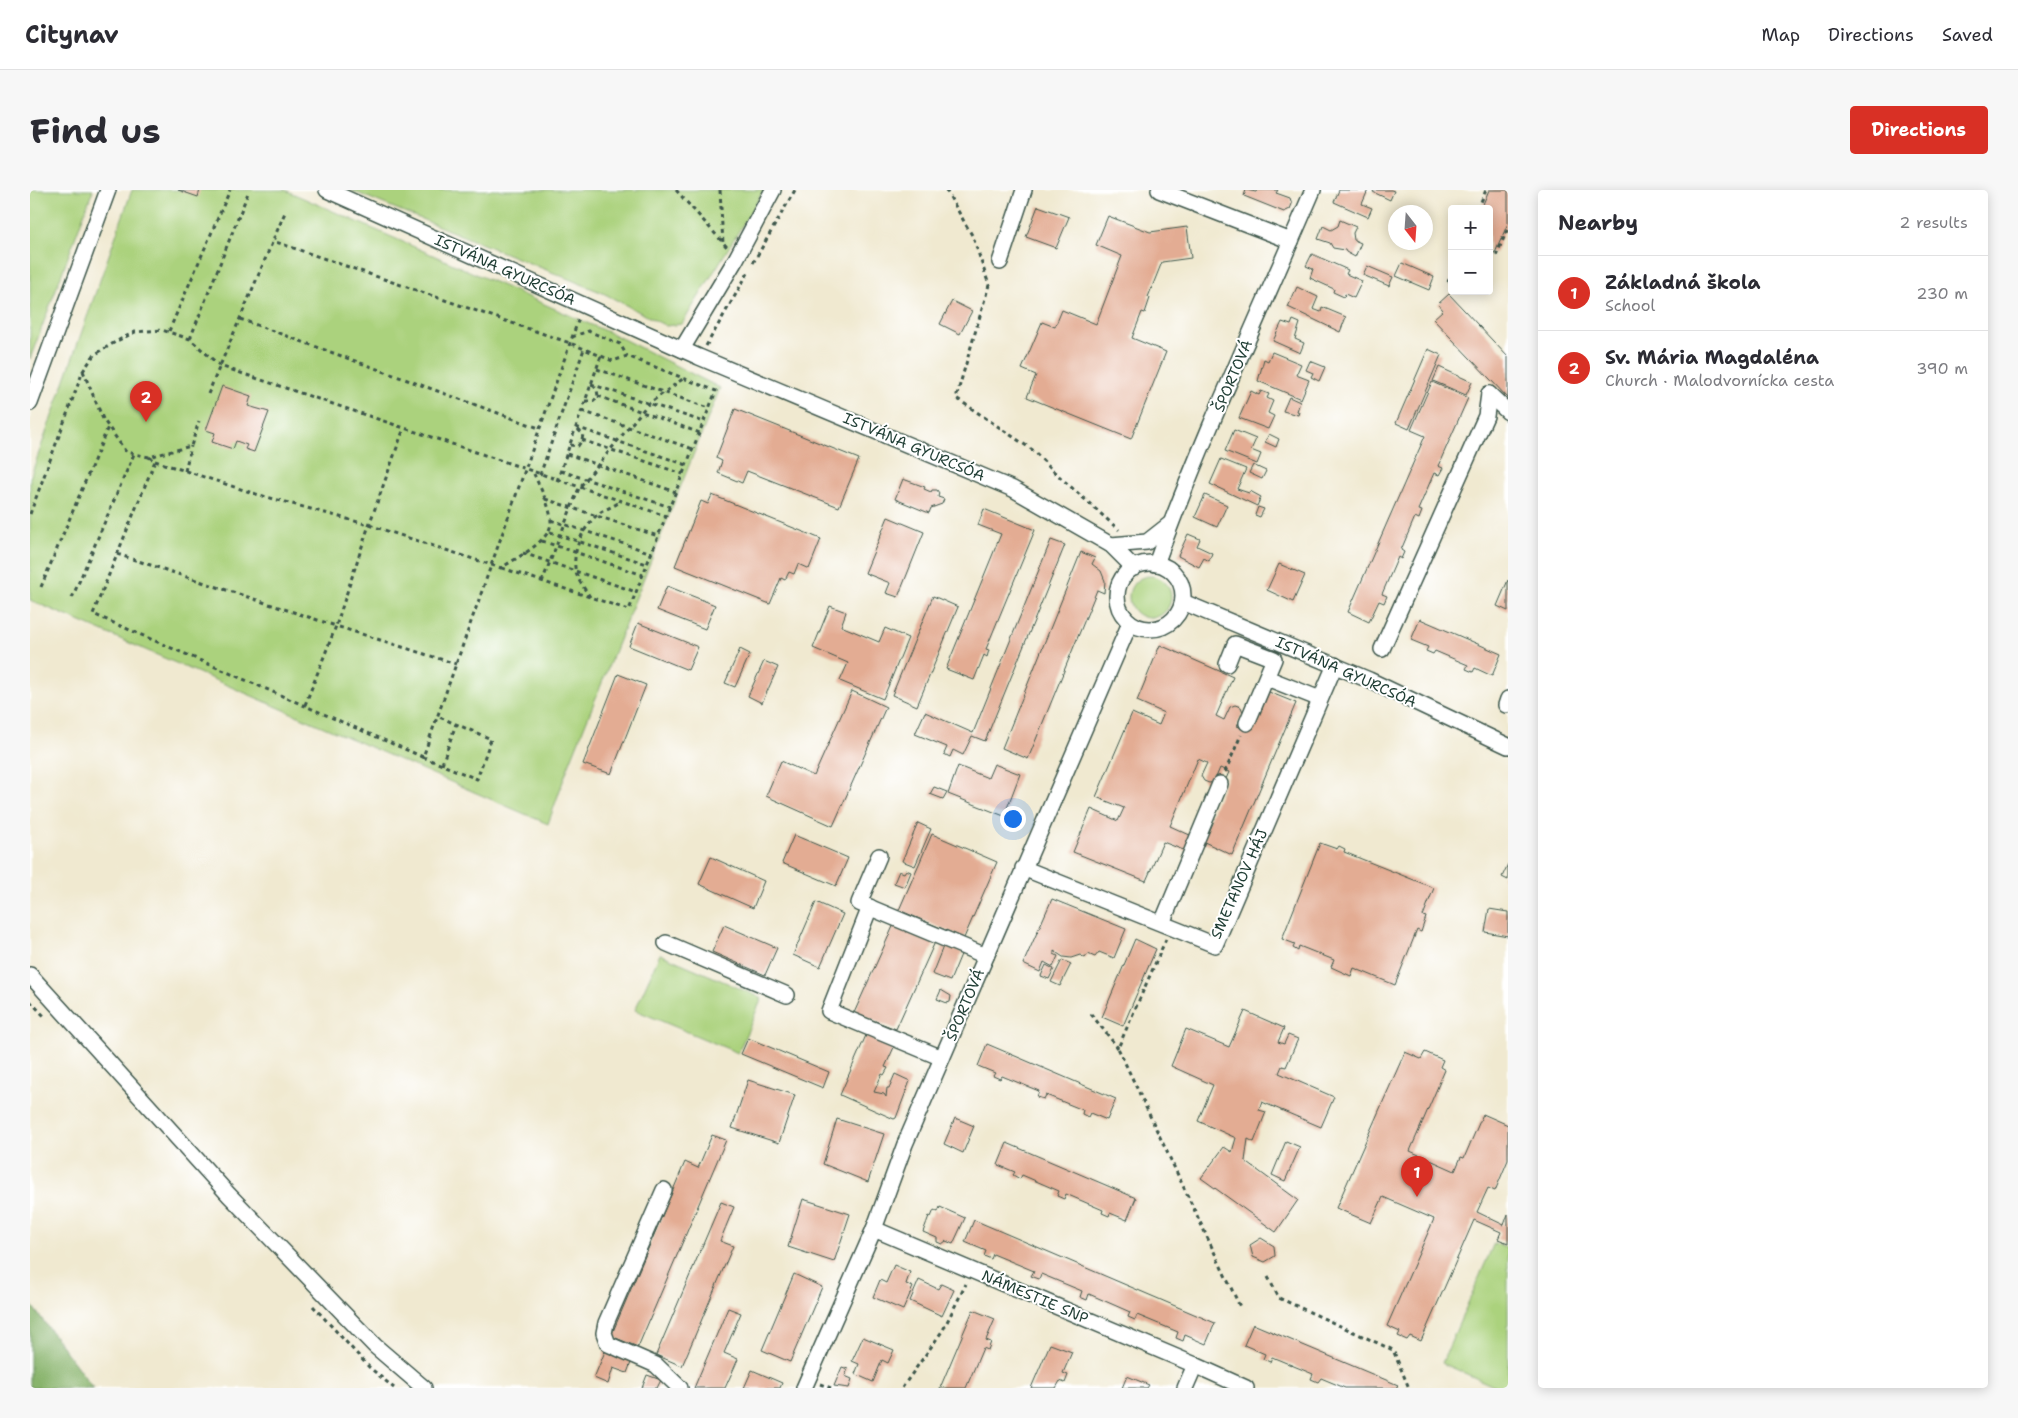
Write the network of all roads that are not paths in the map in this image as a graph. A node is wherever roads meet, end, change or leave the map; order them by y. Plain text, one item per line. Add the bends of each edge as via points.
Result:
1 (108, 190) edge
2 (328, 190) edge
3 (773, 190) edge
4 (1024, 190) edge
5 (1159, 190) edge
6 (1313, 190) edge
7 (1291, 241) junction
8 (1000, 262) dead end
9 (682, 349) junction
10 (30, 403) edge
11 (1508, 412) edge
12 (1171, 524) junction
13 (1111, 545) junction
14 (1156, 564) junction
15 (1134, 568) junction
16 (1183, 602) junction
17 (1130, 623) junction
18 (1382, 649) dead end
19 (1227, 664) dead end
20 (1335, 665) junction
21 (1266, 678) junction
22 (1320, 699) junction
23 (1247, 723) road end
24 (1508, 746) edge
25 (1220, 784) road end
26 (879, 856) dead end
27 (1023, 868) junction
28 (870, 907) junction
29 (1167, 925) junction
30 (666, 943) dead end
31 (986, 956) junction
32 (30, 975) edge
33 (787, 995) dead end
34 (942, 1058) junction
35 (664, 1190) dead end
36 (874, 1229) junction
37 (1195, 1364) junction
38 (424, 1388) edge
39 (680, 1388) edge
40 (804, 1388) edge
41 (1185, 1388) edge
42 (1246, 1388) edge

1 - 10 street
2 - 9 street, ISTVÁNA GYURCSÓA
3 - 9 street via 736,260
4 - 8 street
5 - 7 street
6 - 7 street, ŠPORTOVÁ
7 - 12 street, ŠPORTOVÁ
9 - 13 street, ISTVÁNA GYURCSÓA via 1013,489
11 - 18 street via 1490,394 1486,416
12 - 13 street via 1147,542
12 - 14 street, ŠPORTOVÁ
13 - 15 street, ISTVÁNA GYURCSÓA
14 - 15 street via 1141,564
14 - 16 street via 1165,566 1178,578 1184,594
15 - 17 street via 1125,575 1117,594 1118,605
16 - 17 street via 1176,618 1162,627 1145,629
16 - 20 street, ISTVÁNA GYURCSÓA
17 - 27 street, ŠPORTOVÁ
19 - 21 street via 1235,644 1274,659
20 - 22 street, SMETANOV HÁJ
20 - 24 street, ISTVÁNA GYURCSÓA
21 - 22 street
21 - 23 street
22 - 29 street, SMETANOV HÁJ via 1215,944
25 - 29 street
26 - 28 street via 859,902
27 - 29 street, SMETANOV HÁJ
27 - 31 street, ŠPORTOVÁ
28 - 31 street
28 - 34 street via 829,1011
30 - 33 street
31 - 34 street, ŠPORTOVÁ
32 - 38 street via 229,1195 375,1346
34 - 36 street, ŠPORTOVÁ via 905,1144
35 - 39 street via 604,1333 608,1344 656,1365
36 - 37 street, NÁMESTIE SNP
36 - 40 street, ŠPORTOVÁ
37 - 41 street
37 - 42 street, NÁMESTIE SNP

